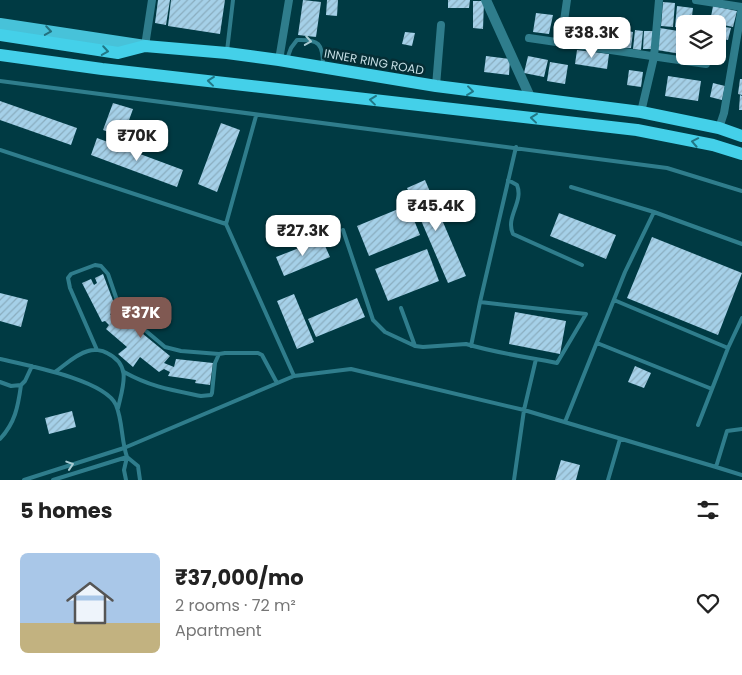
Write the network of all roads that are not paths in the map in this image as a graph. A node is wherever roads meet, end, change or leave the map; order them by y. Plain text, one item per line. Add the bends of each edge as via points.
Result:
1 (152, 0) edge
2 (233, 0) edge
3 (290, 0) edge
4 (486, 0) edge
5 (567, 0) edge
6 (658, 0) edge
7 (696, 0) edge
8 (742, 7) edge
9 (0, 24) edge
10 (442, 25) dead end
11 (0, 35) edge
12 (529, 38) dead end
13 (561, 42) junction
14 (739, 45) edge
15 (145, 46) junction
16 (227, 53) junction
17 (0, 55) edge
18 (654, 57) junction
19 (676, 60) edge
20 (282, 61) junction
21 (323, 66) junction
22 (0, 82) edge
23 (436, 86) junction
24 (531, 99) junction
25 (641, 112) junction
26 (256, 116) junction
27 (720, 128) junction
28 (742, 136) edge
29 (516, 147) junction
30 (0, 150) edge
31 (742, 154) edge
32 (508, 180) junction
33 (572, 187) dead end
34 (742, 191) edge
35 (654, 212) junction
36 (226, 224) junction
37 (343, 230) dead end
38 (742, 244) edge
39 (582, 265) dead end
40 (614, 300) junction
41 (480, 302) junction
42 (401, 308) dead end
43 (742, 318) edge
44 (597, 343) junction
45 (415, 346) junction
46 (471, 346) junction
47 (728, 348) junction
48 (97, 350) junction
49 (219, 354) junction
50 (0, 359) edge
51 (536, 359) junction
52 (32, 366) junction
53 (54, 372) junction
54 (124, 372) junction
55 (294, 376) junction
56 (0, 382) edge
57 (277, 384) junction
58 (21, 385) junction
59 (712, 389) junction
60 (117, 410) junction
61 (524, 410) junction
62 (566, 422) junction
63 (698, 425) dead end
64 (742, 429) edge
65 (620, 438) junction
66 (0, 439) edge
67 (124, 448) junction
68 (127, 457) junction
69 (716, 467) junction
70 (40, 475) junction
71 (742, 475) edge
72 (24, 480) edge
73 (41, 480) edge
74 (53, 480) edge
75 (126, 480) edge
76 (140, 480) edge
77 (514, 480) edge
78 (608, 480) edge

1 - 15 street
2 - 16 lane
3 - 20 street
4 - 24 street
5 - 13 street
6 - 18 street
7 - 8 street
8 - 14 street
9 -> 15 main road, INNER RING ROAD
10 - 23 street
11 -> 15 highway via 118,53
12 - 13 street
13 - 18 street
14 - 27 street
15 - 16 highway, INNER RING ROAD
16 - 20 highway, INNER RING ROAD
31 -> 17 highway via 638,130
18 - 19 street
18 - 25 street
20 - 21 highway, INNER RING ROAD
20 -> 21 lane via 294,42 304,39 321,46
21 - 23 highway, INNER RING ROAD
22 - 26 lane
23 -> 24 highway, INNER RING ROAD
24 - 25 highway, INNER RING ROAD
25 - 27 highway, INNER RING ROAD
26 - 29 lane
26 - 36 lane
27 - 28 highway, INNER RING ROAD
29 - 32 lane
29 - 34 lane via 667,168
30 - 36 lane
32 - 39 lane via 517,185 519,193 512,216 511,230 514,234
32 - 41 lane
33 - 35 lane
35 - 38 lane
35 - 40 lane
36 - 55 lane
37 - 45 lane via 373,320 385,332
40 - 44 lane
40 - 47 lane
41 - 46 lane
41 - 51 lane via 586,314 558,363
42 - 45 lane
43 - 47 lane
44 - 59 lane
44 - 62 lane
45 - 46 lane
46 - 51 lane
47 - 59 lane
48 - 49 lane via 68,278 95,265 101,266 108,274 120,309 165,347
48 - 53 lane via 88,350
48 - 54 lane via 113,355 122,363
49 - 54 lane via 212,393 207,396 163,389
49 - 57 lane via 262,355
50 - 52 lane
51 - 61 lane
52 - 53 lane
52 - 58 lane
53 - 60 lane via 101,390 115,403
54 - 60 lane
55 - 57 lane
55 - 61 lane via 351,369
56 - 58 lane
57 - 67 lane
58 - 66 lane via 9,429
59 - 63 lane
60 - 67 lane
61 - 62 lane
61 - 77 lane
62 - 65 lane
64 - 69 lane via 727,431
65 - 69 lane
65 - 78 lane
67 - 68 lane
70 -> 67 lane
68 - 74 lane
68 - 75 lane
68 - 76 lane via 138,466
69 - 71 lane
70 - 72 lane
70 - 73 lane

